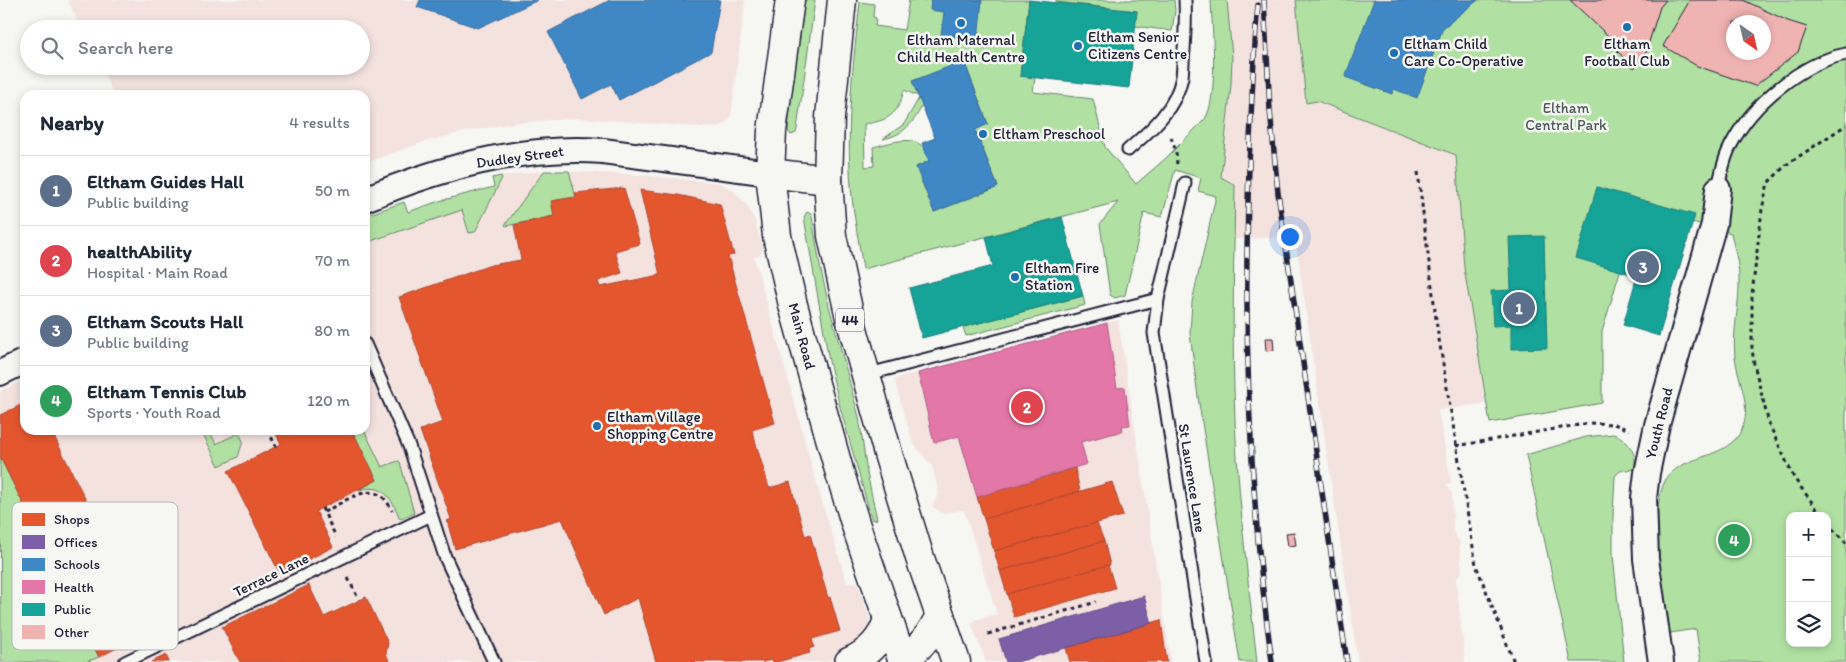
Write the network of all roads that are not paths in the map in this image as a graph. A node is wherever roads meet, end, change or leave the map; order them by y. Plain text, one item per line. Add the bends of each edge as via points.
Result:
1 (790, 0) edge
2 (842, 0) edge
3 (1184, 0) edge
4 (1846, 54) edge
5 (1128, 150) dead end
6 (770, 173) junction
7 (828, 180) junction
8 (1185, 183) road end
9 (1718, 189) joint
10 (370, 197) edge
11 (1158, 299) junction
12 (370, 356) edge
13 (20, 363) edge
14 (0, 373) edge
15 (865, 375) junction
16 (431, 515) junction
17 (940, 615) junction
18 (888, 619) junction
19 (178, 637) edge
20 (150, 650) edge
21 (902, 661) edge
22 (125, 662) edge
23 (494, 662) edge
24 (849, 662) edge
25 (956, 662) edge
26 (1206, 662) edge
27 (1661, 662) edge

1 - 6 main road, Main Road via 772,131
2 - 7 main road, 44 via 831,104
3 - 5 lane via 1186,24 1182,77 1175,98 1162,119
4 - 9 lane via 1814,66 1758,106 1731,145
6 - 7 main road
6 - 10 street, Dudley Street via 603,151 538,151 463,166
6 - 18 main road, Main Road via 777,236 793,305 850,508
7 - 15 main road, 44 via 836,259
8 - 11 lane, St Laurence Lane
9 - 27 street, Youth Road via 1714,224 1652,446 1644,498 1646,559
11 - 15 lane
11 - 26 lane, St Laurence Lane via 1154,333
12 - 16 lane via 409,446
13 - 14 street
15 - 17 main road, 44
16 - 19 lane, Terrace Lane
16 - 23 lane via 449,568
17 - 21 main road via 925,642
17 - 25 main road, 44
18 - 21 main road, Main Road
18 - 24 main road via 878,642 861,657
20 - 22 lane, Terrace Lane

